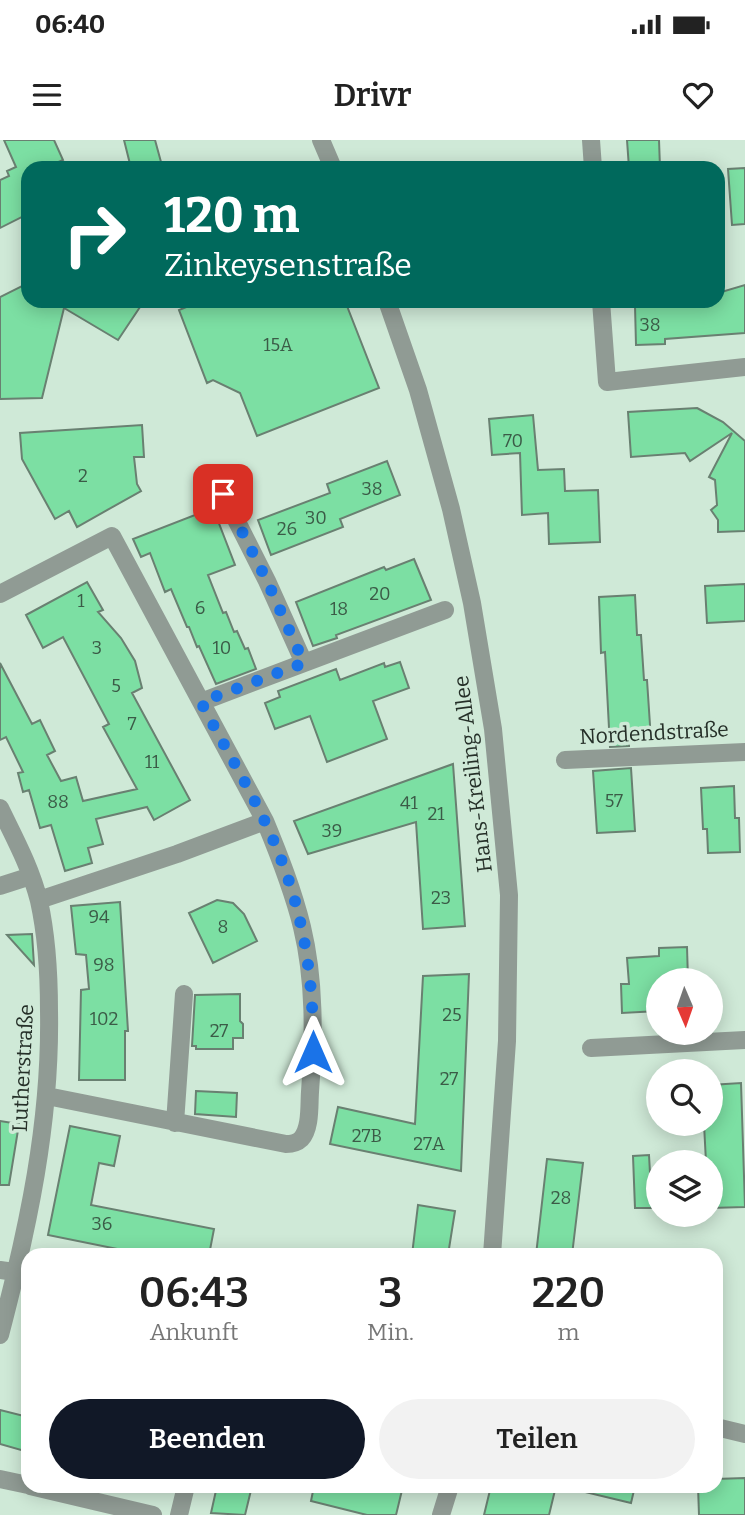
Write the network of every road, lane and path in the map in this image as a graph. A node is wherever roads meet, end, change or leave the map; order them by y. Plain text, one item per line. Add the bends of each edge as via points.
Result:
1 (321, 140) edge
2 (591, 140) edge
3 (331, 161) edge
4 (592, 161) edge
5 (389, 308) edge
6 (602, 308) edge
7 (745, 368) edge
8 (223, 494) dead end
9 (0, 594) edge
10 (445, 610) dead end
11 (304, 663) junction
12 (201, 702) junction
13 (745, 752) edge
14 (565, 760) dead end
15 (0, 808) edge
16 (265, 821) junction
17 (31, 876) junction
18 (0, 886) edge
19 (38, 900) junction
20 (184, 994) dead end
21 (745, 1040) edge
22 (591, 1048) dead end
23 (47, 1096) junction
24 (175, 1123) junction
25 (492, 1248) edge
26 (15, 1272) edge
27 (0, 1335) edge
28 (723, 1429) edge
29 (745, 1434) edge
30 (0, 1479) edge
31 (21, 1483) edge
32 (62, 1493) edge
33 (184, 1493) edge
34 (448, 1493) edge
35 (153, 1515) edge
36 (179, 1515) edge
37 (441, 1515) edge

1 - 3 street
2 - 4 street
5 - 25 street, Hans-Kreiling-Allee via 418,390 460,544 494,729 509,895 507,1041
6 - 7 street via 607,383
8 - 11 street
9 - 12 street via 112,536
10 - 11 street
11 - 12 street
12 - 16 street
13 - 14 street, Nordendstraße
15 - 17 street, Lutherstraße
16 - 19 street
16 - 24 street via 302,927 309,966 313,1044 306,1130 301,1139 286,1144
17 - 18 street
17 - 19 street, Lutherstraße
19 - 23 street, Lutherstraße via 49,988
20 - 24 street
21 - 22 street
23 - 24 street
23 - 26 street, Lutherstraße via 41,1152
26 - 27 street, Lutherstraße
28 - 29 street
30 - 31 street
32 - 35 street
33 - 36 street
34 - 37 street

